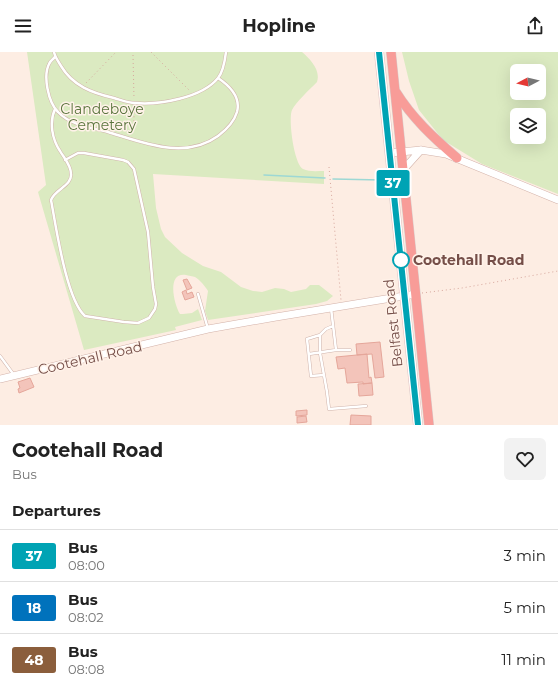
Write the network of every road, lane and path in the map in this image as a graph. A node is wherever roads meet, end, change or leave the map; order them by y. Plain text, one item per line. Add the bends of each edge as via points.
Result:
1 (54, 52) edge
2 (116, 52) edge
3 (151, 52) edge
4 (226, 52) edge
5 (379, 52) edge
6 (391, 52) edge
7 (55, 57) junction
8 (218, 78) junction
9 (82, 88) junction
10 (394, 89) junction
11 (193, 94) junction
12 (56, 109) junction
13 (421, 150) junction
14 (401, 151) junction
15 (390, 153) junction
16 (457, 158) junction
17 (65, 160) junction
18 (329, 167) dead end
19 (403, 170) junction
20 (558, 200) edge
21 (558, 271) edge
22 (198, 294) dead end
23 (416, 294) junction
24 (405, 296) junction
25 (342, 306) junction
26 (331, 308) junction
27 (333, 326) junction
28 (208, 329) junction
29 (320, 334) junction
30 (336, 350) junction
31 (350, 350) dead end
32 (320, 352) junction
33 (309, 354) junction
34 (0, 356) edge
35 (15, 375) junction
36 (324, 375) junction
37 (0, 379) edge
38 (366, 406) dead end
39 (418, 425) edge
40 (429, 425) edge

1 - 7 lane
2 - 9 path
3 - 11 path
4 - 8 lane
5 - 15 highway, Belfast Road
6 - 10 highway, Belfast Road
7 - 9 lane via 70,79
7 - 12 lane via 49,63 47,74 49,96
8 - 11 lane
8 - 12 lane via 228,84 235,94 238,102 236,114 232,123 222,133 196,147 185,149 149,144 77,123 65,118
9 - 11 lane via 134,103 160,102
10 - 14 highway, Belfast Road
10 - 16 highway via 415,118
12 - 17 lane via 52,134
13 - 14 street
13 - 16 street
13 - 19 street
14 - 15 street
14 - 19 highway, Belfast Road
15 - 24 highway, Belfast Road
16 - 20 street
17 - 17 lane via 84,153 123,160 134,169 148,232 156,304 152,314 144,321 124,322 85,316 73,296 51,200 53,195 69,182 70,168
18 - 25 path
19 - 23 highway, Belfast Road
21 - 23 path
22 - 28 lane
23 - 24 street, Cootehall Road
23 - 40 highway, Belfast Road
24 - 25 street, Cootehall Road
24 - 39 highway, Belfast Road
25 - 26 street, Cootehall Road
26 - 27 lane
26 - 28 street, Cootehall Road
27 - 29 lane
27 - 30 lane
28 - 35 street, Cootehall Road
29 - 32 lane
29 - 33 lane via 307,339
30 - 31 lane
30 - 32 lane
32 - 33 lane
32 - 36 lane
33 - 36 lane via 311,376
34 - 35 lane
35 - 37 street, Cootehall Road
36 - 38 lane via 329,409

